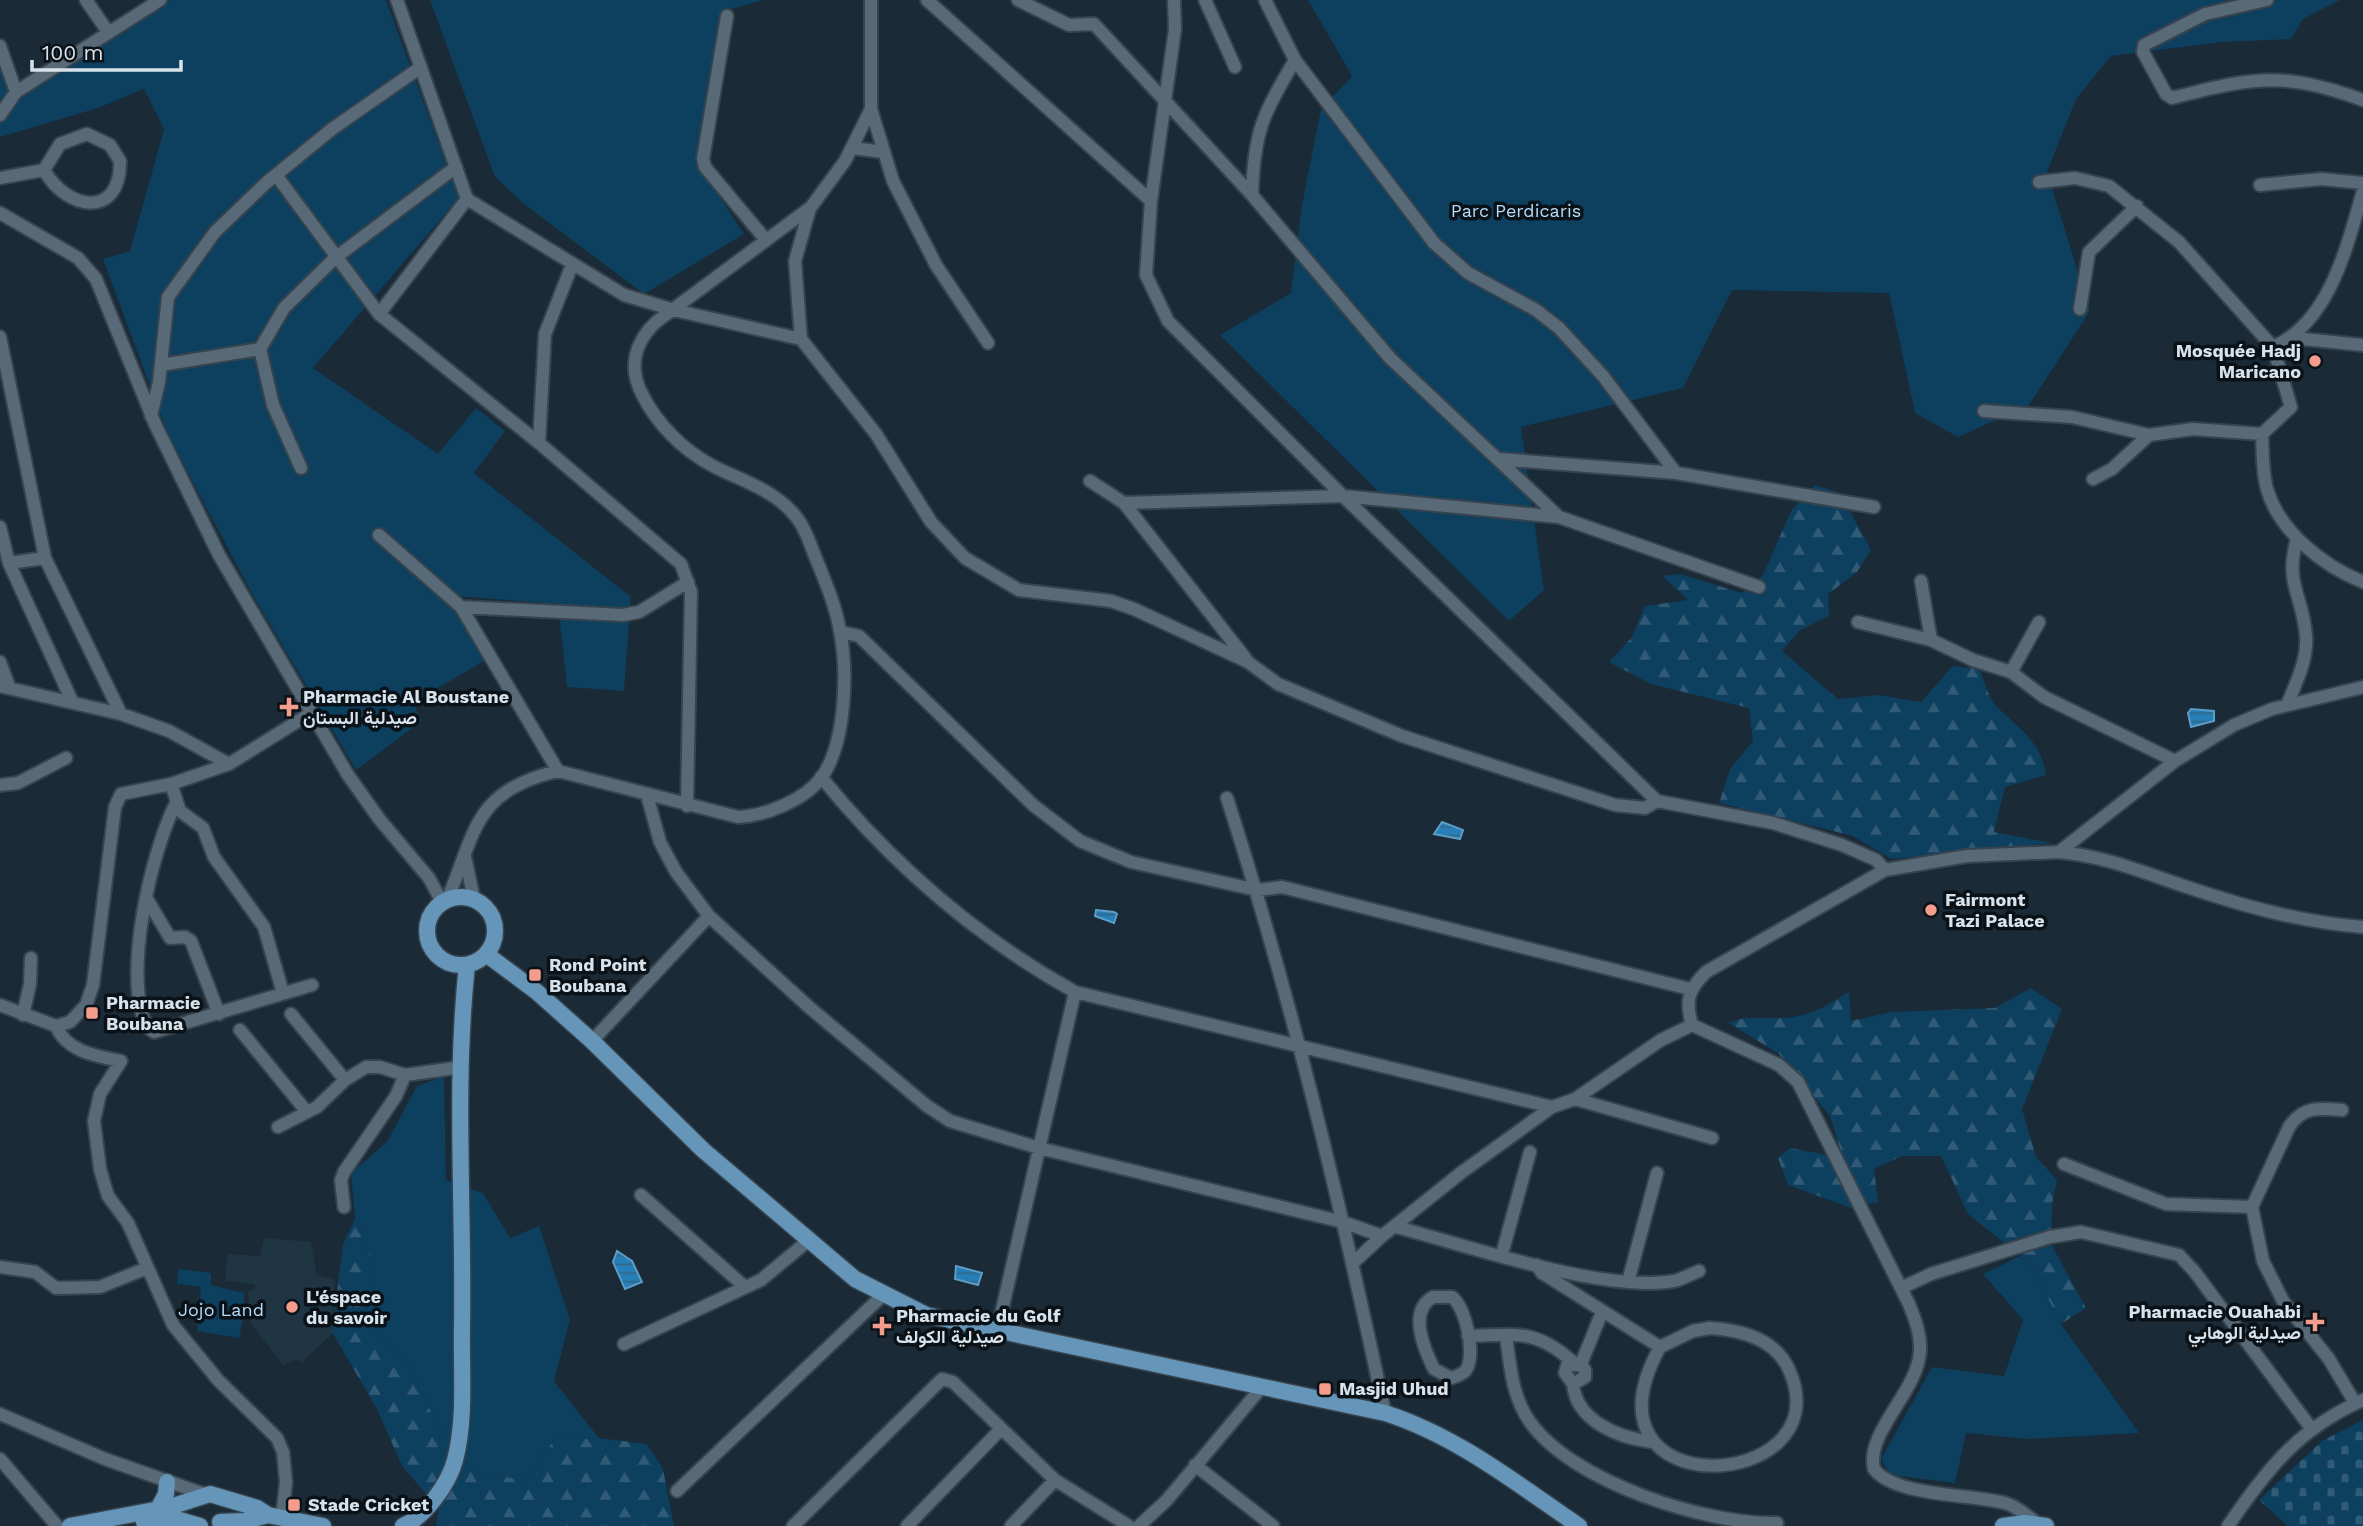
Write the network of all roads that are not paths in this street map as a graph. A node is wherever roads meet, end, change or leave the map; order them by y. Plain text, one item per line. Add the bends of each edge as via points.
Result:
1 (86, 0) edge
2 (160, 0) edge
3 (397, 0) edge
4 (871, 0) edge
5 (927, 0) edge
6 (1018, 0) edge
7 (1174, 0) edge
8 (1205, 0) edge
9 (1265, 0) edge
10 (2267, 0) edge
11 (727, 16) dead end
12 (108, 32) junction
13 (0, 46) edge
14 (1295, 60) junction
15 (421, 67) junction
16 (1235, 67) dead end
17 (16, 92) junction
18 (1164, 99) junction
19 (2363, 100) edge
20 (872, 109) junction
21 (0, 115) edge
22 (853, 148) junction
23 (883, 152) junction
24 (456, 167) junction
25 (44, 170) junction
26 (276, 175) junction
27 (0, 178) edge
28 (2039, 182) dead end
29 (2363, 183) edge
30 (2260, 185) dead end
31 (2363, 191) edge
32 (1252, 195) junction
33 (467, 199) junction
34 (1151, 201) junction
35 (2137, 206) junction
36 (811, 207) junction
37 (0, 214) edge
38 (766, 240) junction
39 (335, 258) junction
40 (572, 265) junction
41 (2080, 309) dead end
42 (674, 310) junction
43 (379, 314) junction
44 (0, 337) edge
45 (2293, 338) junction
46 (801, 339) junction
47 (988, 343) dead end
48 (2363, 345) edge
49 (2273, 346) junction
50 (260, 349) junction
51 (161, 365) junction
52 (1983, 411) dead end
53 (151, 416) junction
54 (2262, 434) junction
55 (2149, 435) junction
56 (539, 443) junction
57 (1499, 459) junction
58 (301, 468) dead end
59 (1676, 472) junction
60 (2093, 479) dead end
61 (1090, 481) dead end
62 (1343, 496) junction
63 (1124, 503) junction
64 (1874, 507) dead end
65 (1559, 517) junction
66 (0, 527) edge
67 (379, 535) dead end
68 (2297, 539) junction
69 (45, 558) junction
70 (9, 563) junction
71 (1921, 581) dead end
72 (688, 582) junction
73 (2363, 582) edge
74 (1759, 587) dead end
75 (461, 607) junction
76 (1858, 622) dead end
77 (2039, 622) dead end
78 (841, 632) junction
79 (1931, 640) junction
80 (0, 662) edge
81 (1248, 662) junction
82 (2011, 671) junction
83 (5, 686) edge
84 (2363, 687) edge
85 (72, 701) junction
86 (2287, 705) junction
87 (311, 713) junction
88 (121, 714) junction
89 (66, 758) dead end
90 (2175, 761) junction
91 (229, 764) junction
92 (558, 771) junction
93 (821, 778) junction
94 (172, 784) junction
95 (0, 785) edge
96 (648, 794) junction
97 (1227, 798) dead end
98 (1657, 800) junction
99 (176, 803) junction
100 (687, 806) junction
101 (2059, 852) junction
102 (465, 857) junction
103 (1885, 870) junction
104 (1257, 890) junction
105 (147, 899) junction
106 (474, 899) junction
107 (445, 900) junction
108 (709, 916) junction
109 (2363, 927) edge
110 (490, 949) junction
111 (31, 958) dead end
112 (459, 964) junction
113 (312, 985) dead end
114 (1690, 989) junction
115 (1075, 992) junction
116 (283, 993) junction
117 (0, 1005) edge
118 (219, 1014) junction
119 (291, 1014) dead end
120 (23, 1015) junction
121 (1692, 1025) junction
122 (56, 1026) junction
123 (240, 1030) dead end
124 (592, 1041) junction
125 (1299, 1044) junction
126 (462, 1067) junction
127 (405, 1075) junction
128 (345, 1080) junction
129 (1575, 1099) junction
130 (1552, 1107) junction
131 (2342, 1110) dead end
132 (307, 1112) junction
133 (278, 1127) dead end
134 (1712, 1138) dead end
135 (1039, 1148) junction
136 (1530, 1152) dead end
137 (2064, 1164) dead end
138 (1657, 1173) dead end
139 (641, 1195) dead end
140 (344, 1207) dead end
141 (2252, 1207) junction
142 (1343, 1222) junction
143 (1396, 1227) junction
144 (1382, 1236) junction
145 (808, 1240) junction
146 (1502, 1254) junction
147 (1353, 1263) junction
148 (1537, 1265) junction
149 (0, 1267) edge
150 (147, 1268) junction
151 (1699, 1271) dead end
152 (1628, 1282) junction
153 (745, 1287) junction
154 (1901, 1288) junction
155 (883, 1295) junction
156 (1602, 1312) junction
157 (996, 1332) junction
158 (1506, 1335) junction
159 (1468, 1336) junction
160 (624, 1344) dead end
161 (1660, 1347) junction
162 (1577, 1364) junction
163 (1261, 1388) junction
164 (2359, 1401) edge
165 (1385, 1413) junction
166 (0, 1414) edge
167 (2311, 1428) junction
168 (1001, 1429) junction
169 (1652, 1442) junction
170 (1195, 1465) junction
171 (2, 1466) edge
172 (1055, 1480) junction
173 (167, 1482) junction
174 (677, 1491) dead end
175 (206, 1498) junction
176 (158, 1509) junction
177 (275, 1517) junction
178 (1777, 1523) dead end
179 (218, 1524) edge
180 (198, 1525) edge
181 (410, 1525) edge
182 (2042, 1525) edge
183 (57, 1526) edge
184 (70, 1526) edge
185 (120, 1526) edge
186 (323, 1526) edge
187 (793, 1526) edge
188 (907, 1526) edge
189 (1011, 1526) edge
190 (1129, 1526) edge
191 (1139, 1526) edge
192 (1273, 1526) edge
193 (1579, 1526) edge
194 (2003, 1526) edge
195 (2228, 1526) edge

1 - 12 street
2 - 12 street
3 - 15 street
4 - 20 street
5 - 34 street
6 - 18 street via 1069,24 1094,24
7 - 18 street via 1175,29
8 - 16 street
9 - 14 street
10 - 19 street via 2198,17 2144,45 2143,52 2166,94 2172,98 2237,82 2274,79 2305,81
11 - 38 street via 703,159
12 - 17 street
13 - 17 street
14 - 32 street via 1261,122
14 - 59 street via 1433,243 1468,273 1536,310 1559,328 1603,376
15 - 24 street
15 - 26 street
17 - 21 street
18 - 32 street
18 - 34 street
20 - 22 street
20 - 23 street
22 - 23 street
22 - 36 street
23 - 47 street via 913,225
24 - 33 street
24 - 39 street
25 - 25 street via 57,190 79,204 89,204 111,193 118,183 120,161 110,145 87,134 60,144
25 - 27 street
26 - 39 street
26 - 51 street via 215,232 168,297
28 - 35 street via 2088,180 2109,186
29 - 30 street via 2321,178
31 - 45 street via 2340,265
32 - 57 street via 1390,358
33 - 40 street
33 - 43 street
34 - 62 street via 1146,275 1168,321
35 - 41 street via 2089,252
35 - 49 street via 2192,255
36 - 38 street
36 - 46 street via 795,261
37 - 53 street via 88,267
38 - 42 street
39 - 43 street
39 - 50 street via 284,308
40 - 42 street via 624,295
40 - 56 street via 545,334
42 - 46 street
42 - 78 street via 643,335 636,352 642,395 681,446 765,491 798,518 828,587
43 - 56 street
44 - 69 street
45 - 48 street
45 - 49 street
46 - 81 street via 876,434 931,522 975,566 1019,590 1111,601
49 - 54 street via 2291,407
50 - 51 street
50 - 58 street via 273,405
51 - 53 street
52 - 55 street via 2072,417
53 - 87 street via 219,555
54 - 55 street via 2193,429
54 - 68 street via 2267,490
55 - 60 street via 2112,469
56 - 72 street via 675,556
57 - 59 street
57 - 65 street
59 - 64 street
61 - 63 street
62 - 63 street
62 - 65 street
62 - 98 street
63 - 81 street
65 - 74 street
66 - 70 street
67 - 75 street
68 - 73 street
68 - 86 street via 2292,578 2306,638
69 - 70 street
69 - 88 street
70 - 85 street
71 - 79 street
72 - 75 street via 639,612 623,615
72 - 100 street
75 - 92 street
76 - 79 street
77 - 82 street
78 - 93 street via 844,676 839,736
78 - 104 street via 859,636 1032,805 1080,841 1131,862
79 - 82 street
80 - 83 street
81 - 98 street via 1278,684 1402,736 1615,805 1645,808
82 - 90 street via 2044,697
83 - 85 street
84 - 86 street
85 - 88 street
86 - 90 street via 2234,725
87 - 91 street
87 - 107 street via 380,820
88 - 91 street via 169,731
89 - 95 street via 18,783
90 - 101 street
91 - 94 street
92 - 96 street
92 - 102 street via 516,784 491,804 471,831
93 - 100 street via 778,809 757,817
93 - 115 street via 862,828 936,897 1021,962
94 - 99 street
94 - 122 street via 126,791 117,800 93,985 86,1005 70,1022
96 - 100 street
96 - 108 street via 660,842
97 - 104 street
98 - 103 street via 1773,823 1842,845 1876,860
99 - 105 street via 152,861
99 - 116 street via 202,828 214,857 258,917
101 - 103 street via 1967,856
101 - 109 street via 2126,865 2300,921
102 - 106 street
102 - 107 street
103 - 114 street via 1706,972
104 - 114 street via 1282,887
104 - 125 street
105 - 118 street via 170,938 191,941
105 - 118 street via 136,974 147,1027 154,1032
106 - 107 main road
106 - 110 main road via 483,904 494,922
107 - 112 main road via 433,910 426,932 435,953
108 - 124 street
108 - 135 street via 926,1106 974,1130
110 - 112 main road
110 - 124 main road
111 - 120 street
112 - 126 main road
113 - 116 street
114 - 121 street via 1687,1008
115 - 125 street
115 - 135 street
116 - 118 street
117 - 120 street
119 - 128 street
120 - 122 street
121 - 129 street via 1661,1040
121 - 154 street via 1779,1065 1798,1082
122 - 150 street via 61,1038 82,1052 121,1061 96,1106 97,1154 108,1196 128,1223
123 - 132 street
124 - 145 main road via 703,1150
125 - 130 street
125 - 142 street
126 - 127 street
126 - 181 main road via 461,1420 455,1462 437,1494
127 - 128 street via 366,1067
127 - 140 street via 396,1096 344,1172
128 - 132 street
129 - 130 street
129 - 134 street
130 - 143 street
131 - 141 street via 2318,1108 2297,1115
132 - 133 street
135 - 142 street
135 - 157 street
136 - 146 street
137 - 141 street via 2166,1204
138 - 152 street
139 - 153 street
141 - 164 street via 2263,1261 2274,1287
142 - 144 street
142 - 147 street
143 - 144 street
143 - 146 street
144 - 147 street
145 - 153 street via 761,1280
145 - 155 main road via 855,1279
146 - 148 street
147 - 165 street
148 - 152 street
148 - 156 street via 1542,1273
149 - 150 street via 35,1272 56,1288 100,1287
150 - 177 street via 173,1325 187,1344 277,1438 286,1482
151 - 152 street via 1677,1280
153 - 160 street
154 - 167 street via 2050,1237 2081,1232 2179,1255
154 - 182 street via 1915,1320 1920,1352 1908,1390 1874,1448 1874,1469 1885,1480 1954,1498 2005,1503
155 - 157 main road via 926,1315
155 - 174 street
156 - 161 street
156 - 162 street
157 - 163 main road
158 - 159 street
158 - 162 street via 1530,1335 1546,1341
158 - 178 street via 1512,1378 1524,1412 1545,1440 1578,1464 1628,1491 1722,1520
159 - 159 street via 1462,1306 1452,1297 1433,1297 1421,1306 1418,1318 1438,1373 1451,1378 1467,1368
161 - 169 street via 1650,1364 1641,1400
161 - 169 street via 1710,1328 1756,1337 1780,1355 1797,1395 1783,1437 1744,1464 1706,1466 1674,1459
162 - 169 street via 1565,1373 1574,1396 1591,1417 1621,1436
163 - 165 main road
163 - 170 street
164 - 167 street
165 - 193 main road via 1423,1425 1452,1441
166 - 173 street
167 - 195 street via 2265,1473
168 - 172 street
168 - 187 street via 953,1382 942,1379
168 - 188 street
170 - 191 street
170 - 192 street
171 - 183 street
172 - 189 street
172 - 190 street
173 - 175 street
173 - 176 main road
175 - 176 main road
175 - 177 main road via 257,1508
175 - 179 main road via 225,1510
175 - 180 main road via 190,1513
176 - 184 main road
177 - 179 main road
177 - 186 main road
180 - 185 main road via 165,1519
182 - 194 main road

